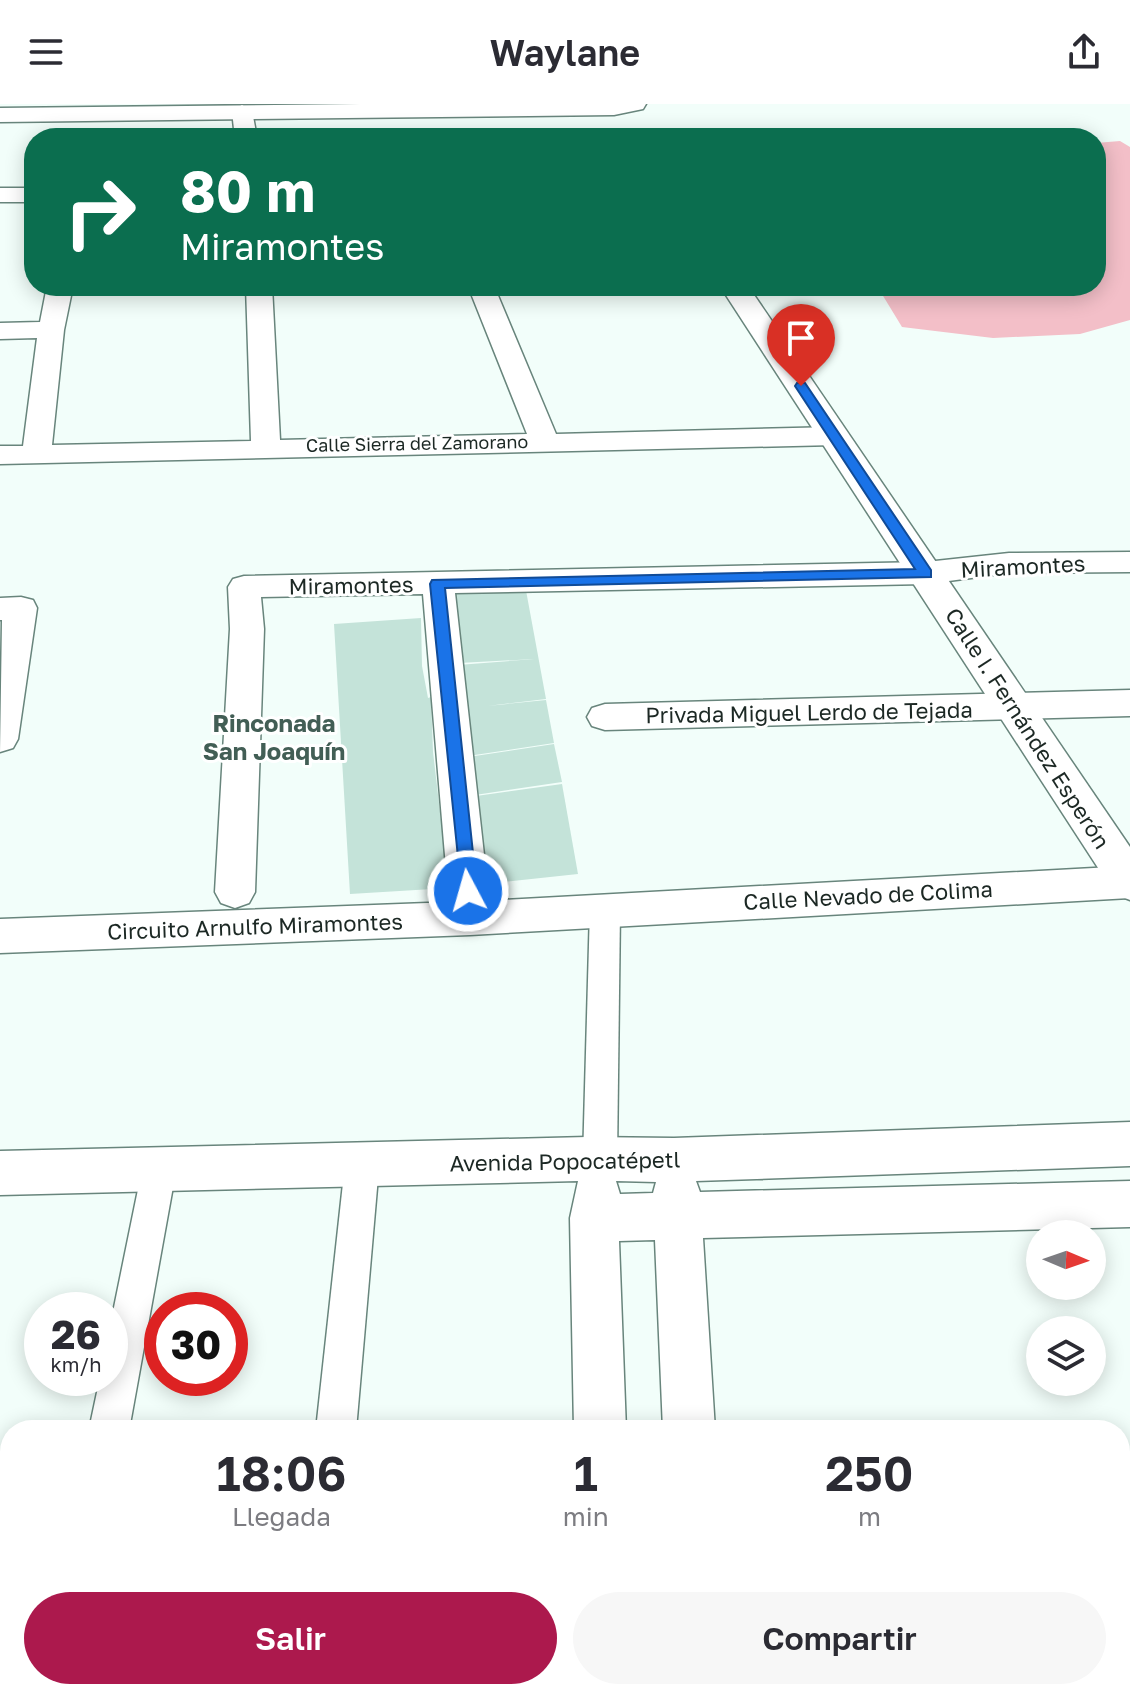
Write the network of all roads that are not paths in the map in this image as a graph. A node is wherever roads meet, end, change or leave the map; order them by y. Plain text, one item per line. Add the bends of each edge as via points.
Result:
1 (620, 105) edge
2 (74, 110) edge
3 (242, 111) junction
4 (0, 115) edge
5 (245, 128) edge
6 (627, 128) dead end
7 (0, 195) edge
8 (24, 195) edge
9 (58, 296) edge
10 (259, 296) edge
11 (485, 296) edge
12 (741, 296) edge
13 (51, 330) junction
14 (0, 331) edge
15 (835, 436) junction
16 (544, 440) junction
17 (266, 447) junction
18 (36, 454) junction
19 (0, 455) edge
20 (1130, 562) edge
21 (926, 573) junction
22 (438, 584) junction
23 (10, 608) edge
24 (1130, 703) edge
25 (1013, 707) junction
26 (605, 717) dead end
27 (0, 739) edge
28 (1130, 882) edge
29 (468, 891) dead end
30 (235, 892) dead end
31 (605, 909) junction
32 (0, 936) edge
33 (1130, 1144) edge
34 (600, 1160) junction
35 (674, 1160) junction
36 (362, 1165) junction
37 (159, 1170) junction
38 (0, 1173) edge
39 (1130, 1204) edge
40 (677, 1216) junction
41 (594, 1218) junction
42 (111, 1420) edge
43 (337, 1420) edge
44 (600, 1420) edge
45 (688, 1420) edge

1 - 3 street
1 - 6 street
2 - 3 street
2 - 4 street
3 - 5 street
7 - 8 street
9 - 13 street
10 - 17 street
11 - 16 street
12 - 15 street, Calle I. Fernández Esperón
13 - 14 street
13 - 18 street
15 - 16 street, Calle Sierra del Zamorano
15 - 21 street, Calle I. Fernández Esperón
16 - 17 street, Calle Sierra del Zamorano
17 - 18 street, Calle Sierra del Zamorano
18 - 19 street, Calle Sierra del Zamorano
20 - 21 street, Miramontes via 1009,563
21 - 22 street, Miramontes
21 - 25 street, Calle I. Fernández Esperón
22 - 29 street
22 - 30 street, Miramontes via 244,587 247,629
23 - 27 street
24 - 25 street, Privada Miguel Lerdo de Tejada
25 - 26 street, Privada Miguel Lerdo de Tejada
25 - 28 street, Calle I. Fernández Esperón
28 - 31 street, Calle Nevado de Colima
31 - 32 street, Circuito Arnulfo Miramontes
31 - 34 street
33 - 35 street, Avenida Popocatépetl
34 - 35 street, Avenida Popocatépetl
34 - 36 street, Avenida Popocatépetl
34 - 41 street
35 - 40 street
36 - 37 street, Avenida Popocatépetl
36 - 43 street
37 - 38 street, Avenida Popocatépetl
37 - 42 street
39 - 40 street
40 - 41 street
40 - 45 street
41 - 44 street

